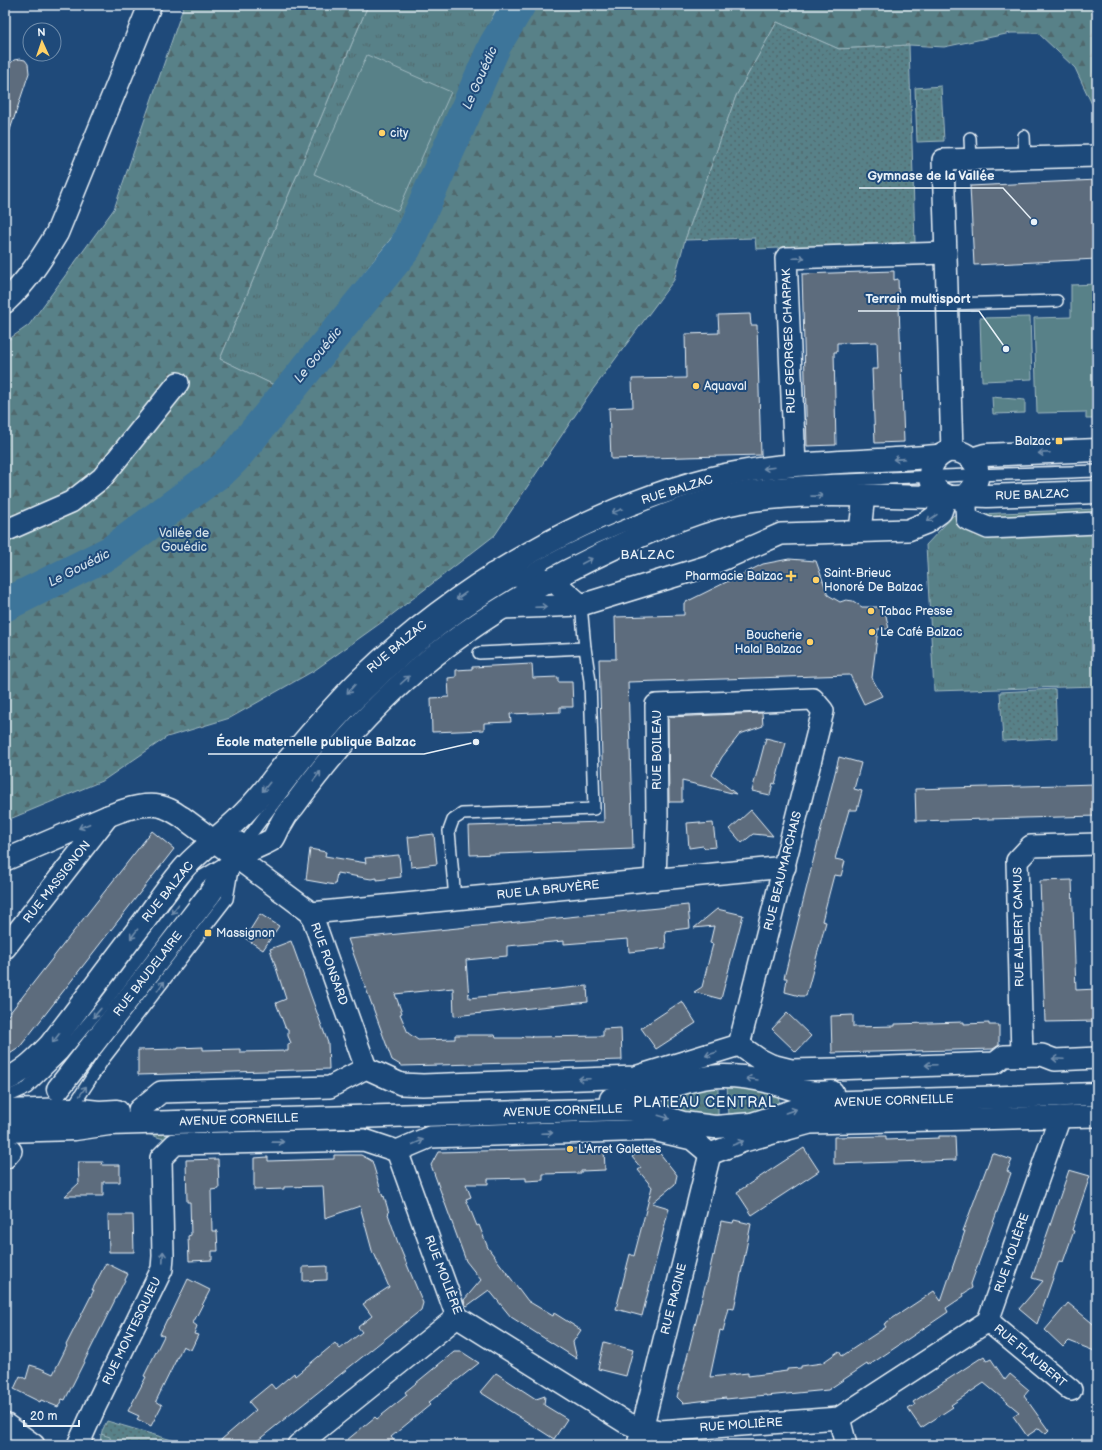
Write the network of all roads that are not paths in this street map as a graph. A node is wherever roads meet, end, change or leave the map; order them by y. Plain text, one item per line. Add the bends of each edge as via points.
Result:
1 (150, 5) edge
2 (1024, 136) dead end
3 (970, 138) dead end
4 (1097, 156) edge
5 (1025, 158) junction
6 (971, 160) junction
7 (946, 253) junction
8 (1057, 301) dead end
9 (5, 302) edge
10 (948, 304) junction
11 (178, 383) dead end
12 (1097, 450) edge
13 (960, 460) junction
14 (795, 465) junction
15 (1097, 471) edge
16 (930, 476) junction
17 (1097, 492) edge
18 (864, 495) junction
19 (957, 496) junction
20 (1097, 523) edge
21 (5, 531) edge
22 (860, 531) junction
23 (493, 574) junction
24 (519, 577) junction
25 (552, 580) junction
26 (581, 606) junction
27 (502, 608) junction
28 (585, 648) junction
29 (479, 653) dead end
30 (813, 700) joint
31 (248, 810) junction
32 (108, 816) junction
33 (213, 841) junction
34 (1097, 844) edge
35 (235, 857) junction
36 (5, 860) edge
37 (785, 867) junction
38 (655, 880) junction
39 (455, 899) junction
40 (310, 913) junction
41 (5, 948) edge
42 (739, 1045) junction
43 (1022, 1056) junction
44 (1097, 1058) edge
45 (366, 1068) junction
46 (5, 1080) edge
47 (1097, 1083) edge
48 (58, 1089) dead end
49 (1097, 1094) edge
50 (5, 1098) edge
51 (71, 1110) junction
52 (139, 1110) junction
53 (5, 1111) edge
54 (1097, 1116) edge
55 (1060, 1117) junction
56 (5, 1122) edge
57 (192, 1122) junction
58 (11, 1143) edge
59 (209, 1143) junction
60 (175, 1144) joint
61 (397, 1151) junction
62 (710, 1154) junction
63 (457, 1317) junction
64 (988, 1321) junction
65 (1071, 1390) dead end
66 (839, 1418) junction
67 (5, 1424) edge
68 (640, 1436) edge
69 (34, 1445) edge
70 (78, 1445) edge
71 (298, 1445) edge
72 (846, 1445) edge

1 - 9 street via 57,233 39,262 17,291
2 - 5 lane
3 - 6 lane
4 - 5 street
5 - 6 street
6 - 7 street via 943,160
7 - 10 street
14 -> 7 street, RUE GEORGES CHARPAK via 786,258
8 - 10 lane
10 - 13 street
11 - 21 street via 102,478 71,502
12 -> 13 street, RUE BALZAC via 985,455
13 -> 14 street, RUE BALZAC
13 - 15 lane
13 - 16 lane
13 - 16 street via 932,464
13 - 19 street via 973,487
14 -> 23 street, RUE BALZAC via 724,476 641,501 560,536
16 - 19 street via 936,490
16 - 24 lane via 801,482 726,491 668,509 587,541
17 - 19 street, RUE BALZAC
18 - 19 street, RUE BALZAC
18 - 22 street
25 -> 18 street, RUE BALZAC via 596,556 661,527 713,508 739,502 792,496
19 - 20 street via 966,508 967,519 988,528
19 -> 22 street via 926,523 908,530
22 - 26 street via 781,534 708,566
23 - 24 street
23 -> 31 street, RUE BALZAC via 410,635 361,678 307,738
24 - 25 street
24 - 35 lane via 439,631 368,694 302,768
25 - 26 street
25 - 27 street, RUE BALZAC
27 -> 26 street
26 - 28 lane
35 -> 27 street, RUE BALZAC via 273,839 293,806 380,703 457,637
28 - 29 lane
28 - 39 lane via 590,681 594,809 462,814 453,820 449,831
30 - 37 street, RUE BEAUMARCHAIS via 823,711
30 - 38 street, RUE BOILEAU via 656,705
31 - 33 street, RUE BALZAC
31 - 35 street
32 - 33 street, RUE MASSIGNON via 145,805 167,808
32 -> 36 street, RUE MASSIGNON
32 - 41 street, RUE MASSIGNON
33 - 35 street, RUE MASSIGNON
33 -> 46 street, RUE BALZAC via 185,867 50,1045 18,1075
34 - 43 street, RUE ALBERT CAMUS via 1031,846 1017,861
35 - 40 street, RUE RONSARD
35 - 48 street, RUE BAUDELAIRE via 209,895
35 -> 50 lane via 198,878 104,1004 62,1054 27,1088
51 -> 35 lane via 103,1060 227,899
37 - 38 street, RUE LA BRUYÈRE
37 - 42 street, RUE BEAUMARCHAIS
38 - 39 street, RUE LA BRUYÈRE
39 - 40 street, RUE LA BRUYÈRE
40 - 45 street, RUE RONSARD
43 -> 42 street via 1004,1056 995,1063 791,1070 770,1065
42 -> 45 street via 635,1078 423,1085 401,1084
44 -> 43 street via 1055,1060 1042,1055
45 - 52 street via 330,1087 161,1092
47 -> 52 street, AVENUE CORNEILLE via 814,1093 766,1081 723,1076 695,1080 624,1099
57 -> 49 street, AVENUE CORNEILLE via 628,1109 683,1123 716,1127 752,1124 818,1103
51 - 52 street, AVENUE CORNEILLE
51 - 53 street, AVENUE CORNEILLE
51 - 56 lane via 64,1120
54 - 55 street, AVENUE CORNEILLE
62 -> 55 street, AVENUE CORNEILLE via 744,1141 810,1123
55 - 64 street, RUE MOLIÈRE
57 - 58 street, AVENUE CORNEILLE via 104,1124
57 - 59 street
59 - 60 street, AVENUE CORNEILLE
59 -> 61 street, AVENUE CORNEILLE via 364,1140
70 -> 60 street, RUE MONTESQUIEU via 162,1269 161,1158
61 -> 62 street, AVENUE CORNEILLE via 430,1137 653,1130 692,1139
61 - 63 street, RUE MOLIÈRE
62 - 68 street, RUE RACINE
63 - 68 street, RUE MOLIÈRE via 632,1426
63 - 71 street
64 - 65 street, RUE FLAUBERT
64 - 66 street, RUE MOLIÈRE
66 - 68 street, RUE MOLIÈRE via 660,1431
66 - 72 street
67 - 69 street

